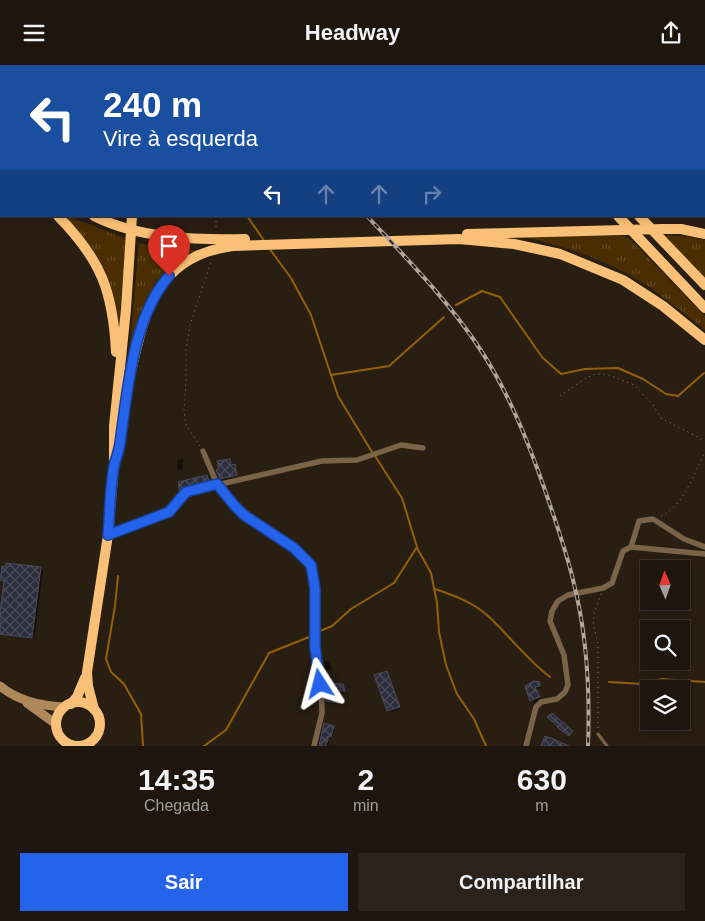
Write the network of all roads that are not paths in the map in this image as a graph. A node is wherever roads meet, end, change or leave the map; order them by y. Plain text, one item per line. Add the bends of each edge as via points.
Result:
1 (59, 217) edge
2 (96, 217) edge
3 (132, 217) edge
4 (138, 217) edge
5 (640, 218) edge
6 (620, 219) edge
7 (705, 234) edge
8 (405, 238) junction
9 (705, 285) edge
10 (705, 308) edge
11 (705, 340) edge
12 (117, 378) junction
13 (125, 396) junction
14 (423, 448) dead end
15 (203, 451) road end
16 (114, 466) junction
17 (217, 484) junction
18 (108, 535) junction
19 (631, 547) junction
20 (705, 547) edge
21 (705, 554) edge
22 (87, 672) junction
23 (0, 686) edge
24 (23, 699) junction
25 (68, 705) junction
26 (94, 709) junction
27 (56, 724) junction
28 (598, 734) road end
29 (62, 742) edge
30 (84, 745) edge
31 (314, 746) edge
32 (526, 746) edge
33 (607, 746) edge

1 - 12 highway via 92,256 105,281 115,331
2 - 8 highway via 124,227 181,238
3 - 12 highway
4 - 13 highway
5 - 9 highway
6 - 10 highway
7 - 8 highway via 662,229
8 - 11 highway via 514,244 560,254 623,281 663,306
8 - 13 highway via 220,248 194,257 158,289 139,335
12 - 16 highway
13 - 16 highway via 120,445
14 - 17 street via 402,445 357,460 322,461
15 - 17 street
16 - 18 highway
17 - 18 street via 186,492 169,512
17 - 31 street via 244,515 294,548 311,565 322,713
18 - 22 highway
19 - 20 street via 639,521 653,519 684,539
19 - 21 street
19 - 32 street via 623,551 612,583 604,588 568,595 558,601 552,611 550,621 564,655 568,685 565,693 557,699 541,702 536,707
22 - 25 highway via 80,690
22 - 26 highway
23 - 24 main road
24 - 25 main road via 47,706
24 - 27 main road
25 - 26 highway via 83,703
25 - 27 highway via 57,717
26 - 30 highway via 100,727 95,738
27 - 29 highway
28 - 33 lane
29 - 30 highway

